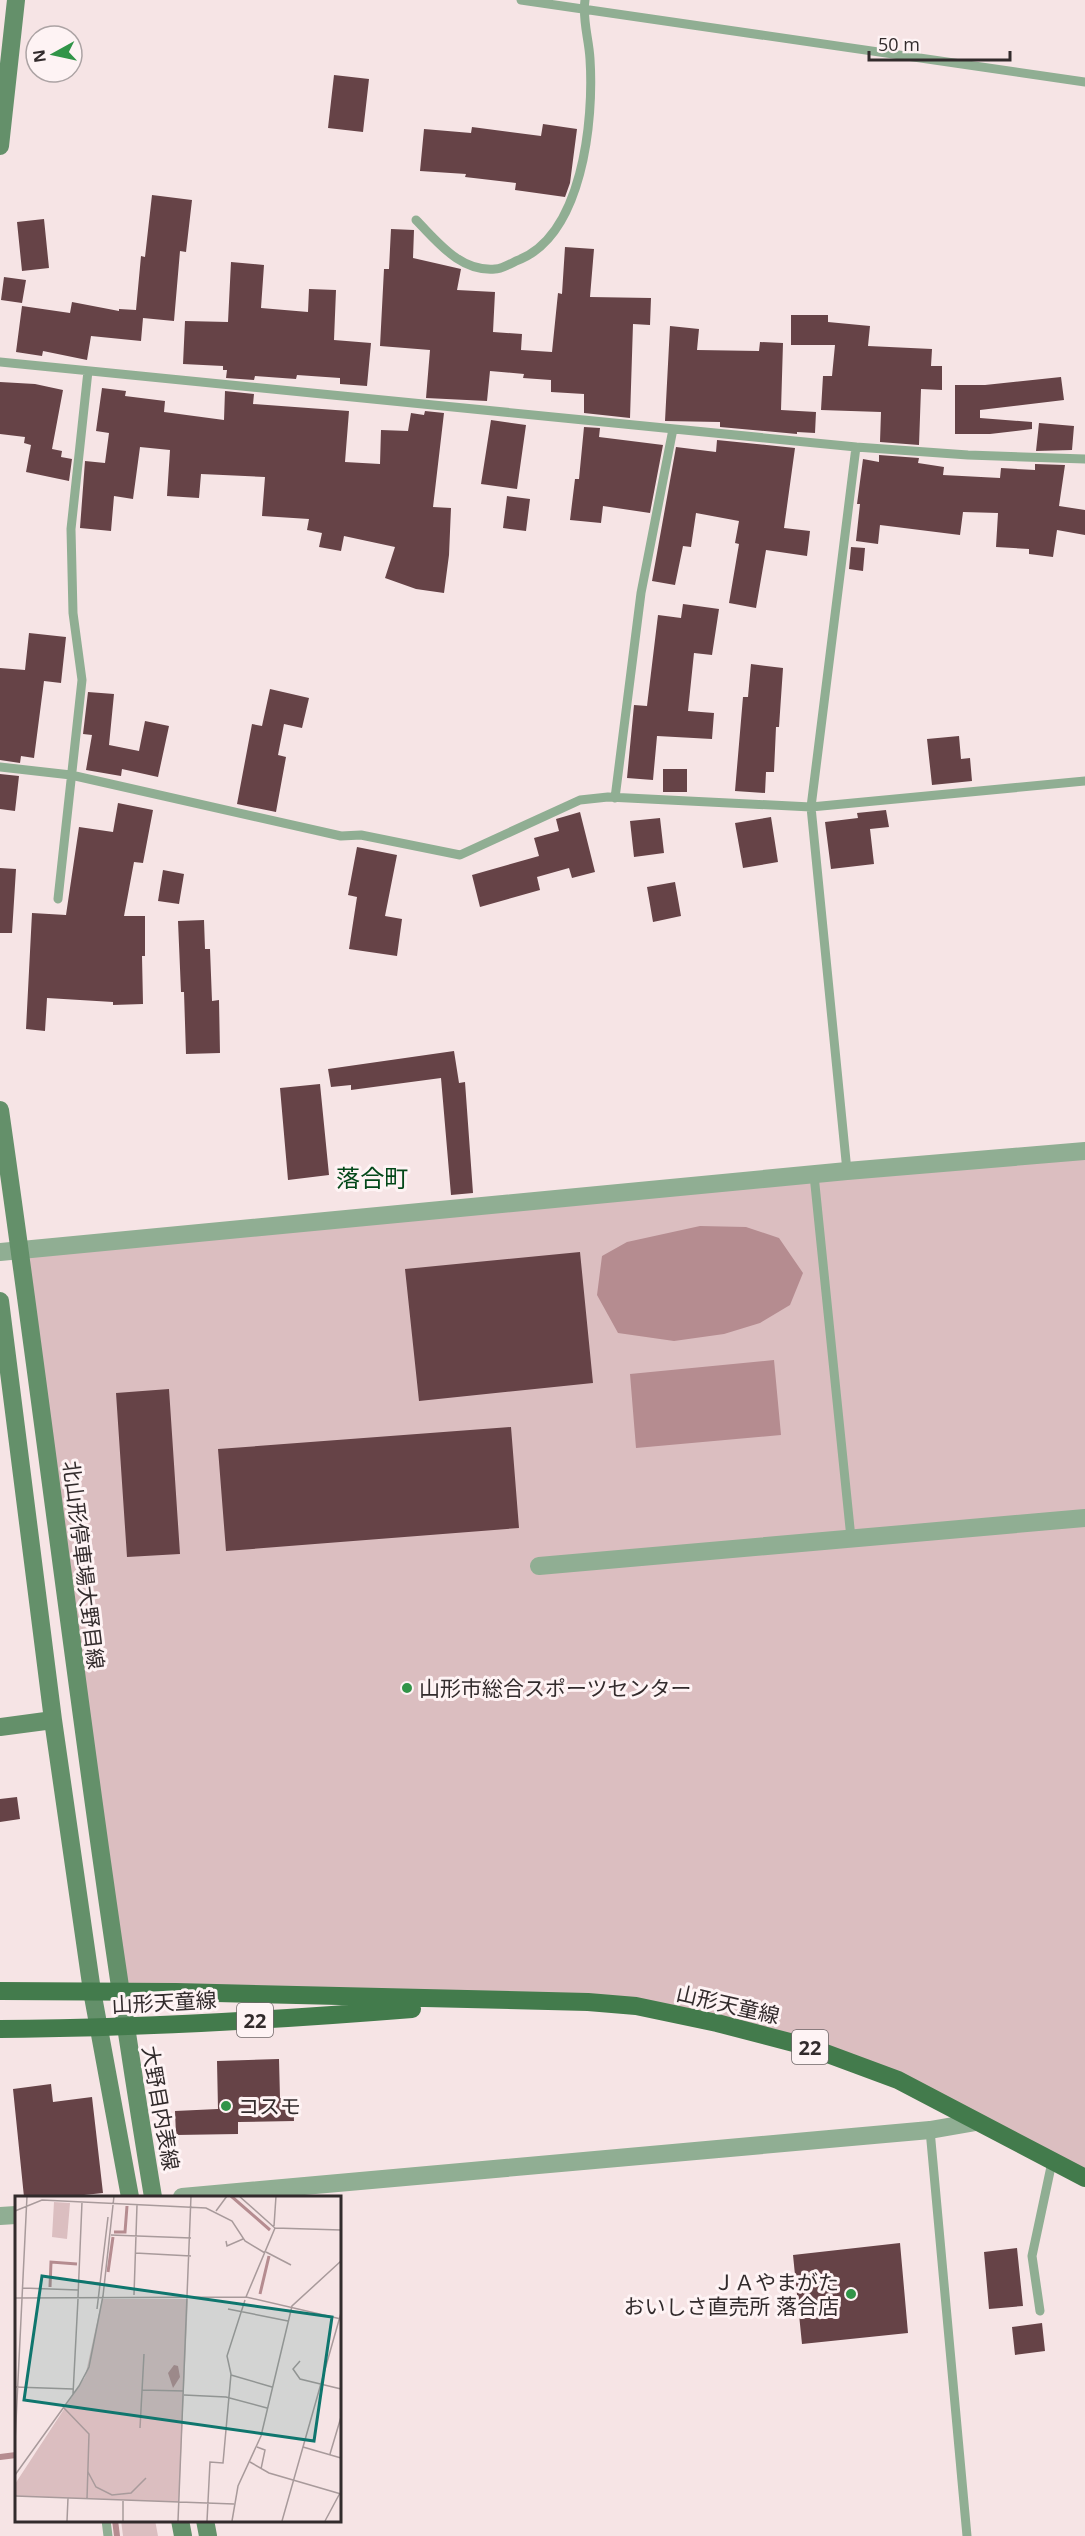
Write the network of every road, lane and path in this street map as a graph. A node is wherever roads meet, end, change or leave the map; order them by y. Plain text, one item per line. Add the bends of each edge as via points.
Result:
1 (16, 0) edge
2 (521, 0) edge
3 (584, 4) edge
4 (1085, 82) edge
5 (0, 146) edge
6 (416, 220) dead end
7 (0, 362) edge
8 (87, 371) junction
9 (673, 429) junction
10 (856, 447) junction
11 (1085, 459) edge
12 (0, 767) edge
13 (71, 775) junction
14 (1085, 781) edge
15 (615, 798) junction
16 (811, 807) junction
17 (58, 899) dead end
18 (0, 1110) edge
19 (1085, 1152) edge
20 (847, 1172) junction
21 (814, 1175) junction
22 (20, 1250) junction
23 (0, 1252) edge
24 (0, 1301) edge
25 (1085, 1518) edge
26 (851, 1538) junction
27 (538, 1566) dead end
28 (53, 1720) junction
29 (0, 1727) edge
30 (92, 1991) junction
31 (0, 1992) edge
32 (120, 1992) junction
33 (510, 2001) junction
34 (124, 2026) junction
35 (98, 2028) junction
36 (0, 2029) edge
37 (976, 2122) junction
38 (930, 2130) junction
39 (1052, 2162) junction
40 (1085, 2178) edge
41 (130, 2196) edge
42 (153, 2196) edge
43 (194, 2196) edge
44 (15, 2215) edge
45 (0, 2216) edge
46 (1040, 2310) dead end
47 (106, 2521) edge
48 (180, 2521) edge
49 (205, 2521) edge
50 (108, 2536) edge
51 (183, 2536) edge
52 (207, 2536) edge
53 (967, 2536) edge

1 - 5 main road
2 - 3 lane
3 - 4 lane
3 - 6 lane via 590,59 582,166 572,201 554,234 524,258 495,269 471,266 452,256
7 - 8 lane
8 - 9 lane
8 - 13 lane via 70,530 82,680
9 - 10 lane
9 - 15 lane via 641,593
10 - 11 lane
10 - 16 lane
12 - 13 lane
13 - 15 lane via 341,837 361,835 460,855 580,800
13 - 17 lane
14 - 16 lane
15 - 16 lane
16 - 20 lane
18 - 22 main road, 北山形停車場大野目線
19 - 20 street
20 - 21 street
21 - 22 street
21 - 26 lane
22 - 23 street
22 - 32 main road, 北山形停車場大野目線
24 - 28 main road
25 - 26 street
26 - 27 street
28 - 29 main road
28 - 30 main road
30 - 31 main road, 山形天童線 / 22
30 - 32 main road, 山形天童線 / 22
30 - 35 main road
32 - 33 main road, 山形天童線 / 22
32 - 34 main road, 北山形停車場大野目線
33 - 34 main road, 山形天童線 / 22 via 303,2018
33 - 37 main road, 山形天童線 / 22 via 636,2006 752,2032 809,2047 898,2080
34 - 35 main road, 山形天童線 / 22
34 - 42 main road, 大野目内表線
35 - 36 main road, 山形天童線 / 22
35 - 41 main road
37 - 38 street
37 - 39 main road, 山形天童線 / 22
38 - 43 street
38 - 53 lane
39 - 40 main road, 山形天童線 / 22
39 - 46 lane via 1032,2256
44 - 45 street
47 - 50 lane
48 - 51 main road
49 - 52 main road

